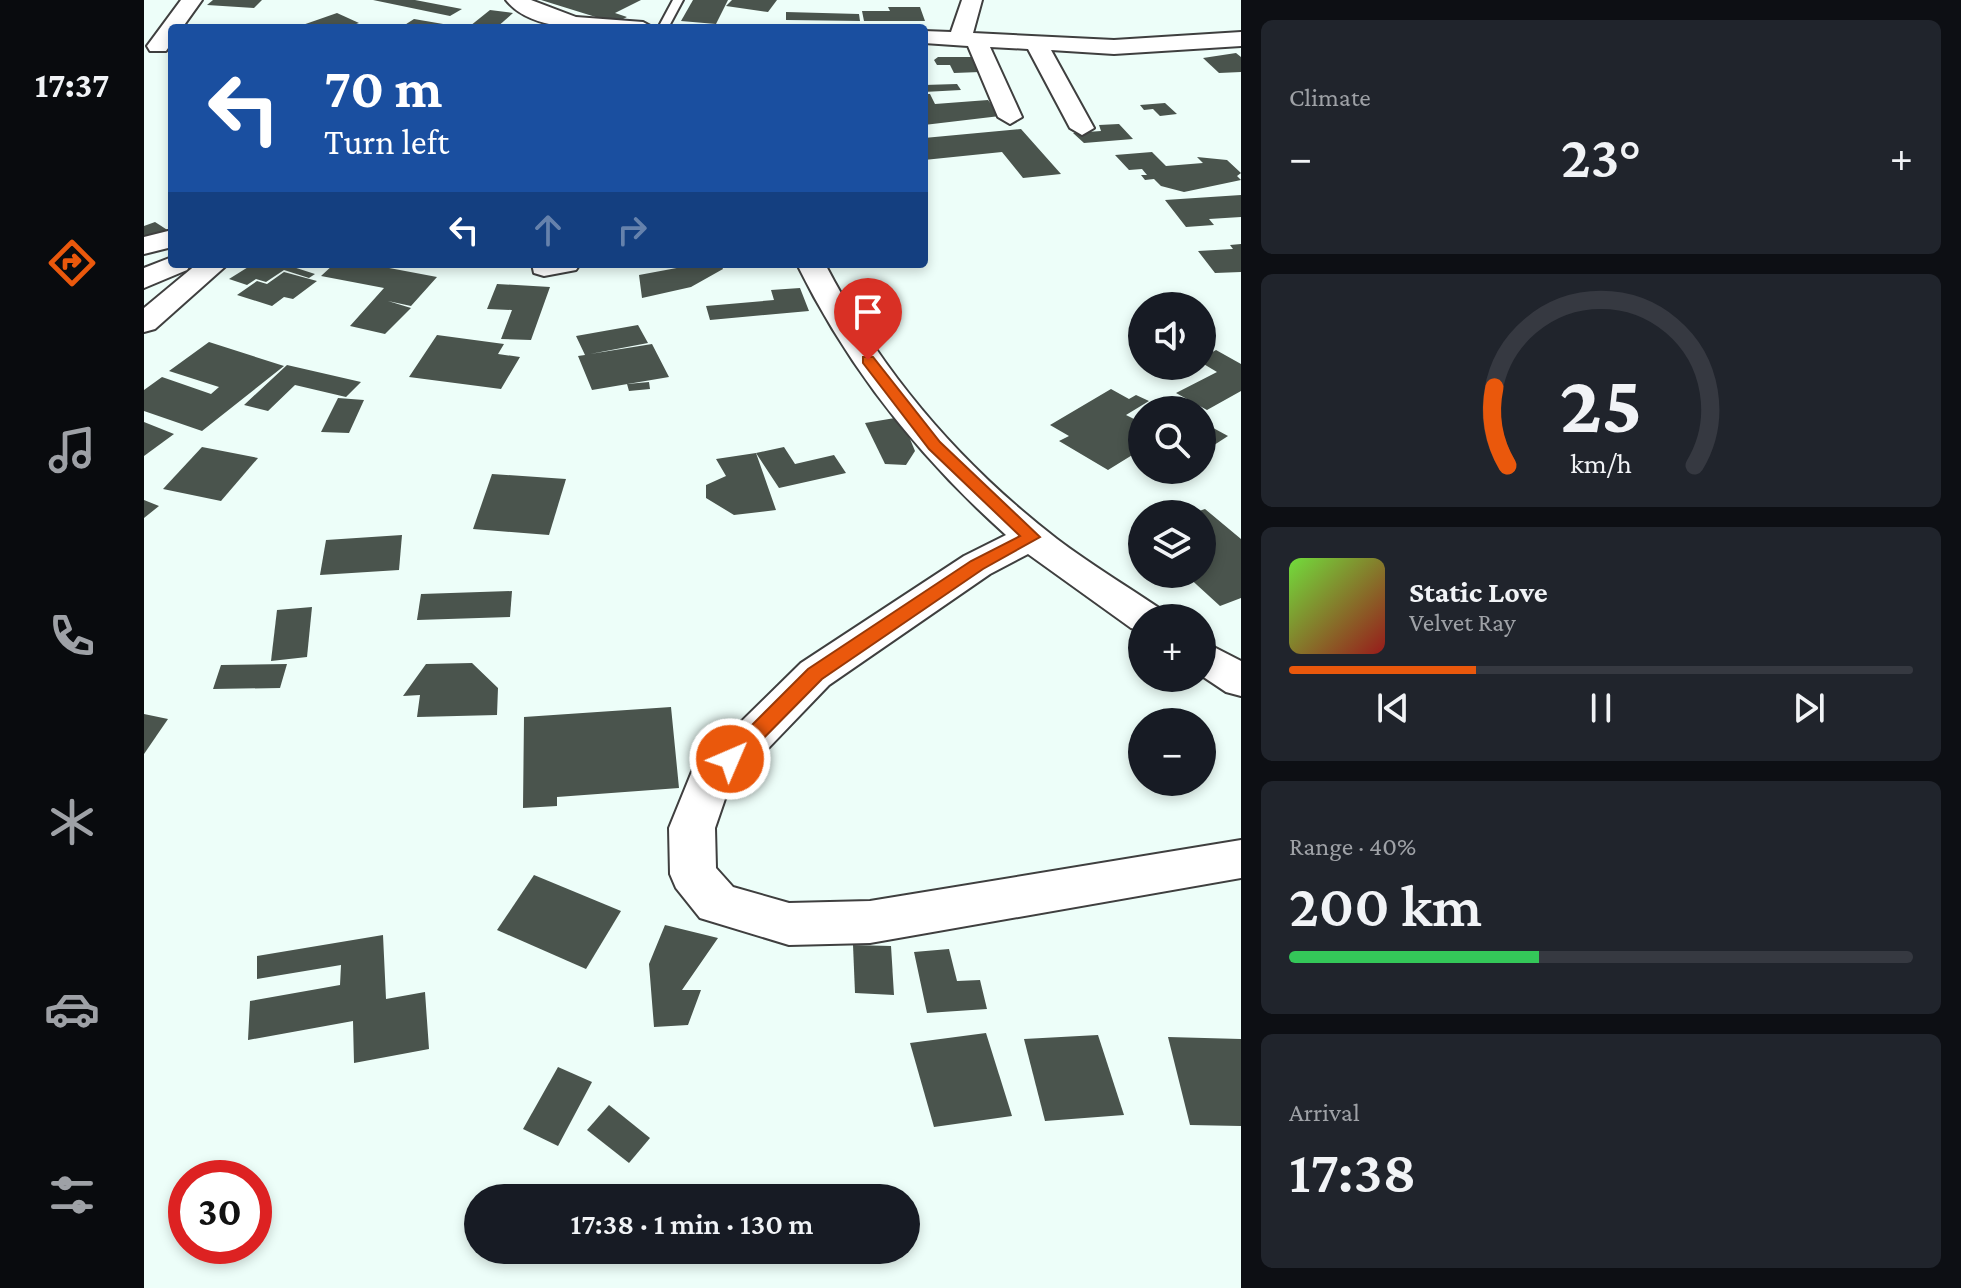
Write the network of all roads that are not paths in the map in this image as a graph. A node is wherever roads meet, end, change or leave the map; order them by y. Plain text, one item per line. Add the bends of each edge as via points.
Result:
1 (192, 0) edge
2 (516, 0) edge
3 (678, 0) edge
4 (972, 0) edge
5 (538, 15) junction
6 (174, 24) edge
7 (521, 24) edge
8 (596, 24) edge
9 (665, 24) edge
10 (168, 32) edge
11 (928, 37) edge
12 (1241, 39) edge
13 (968, 40) junction
14 (1037, 45) junction
15 (158, 46) dead end
16 (1010, 117) dead end
17 (1082, 128) dead end
18 (168, 239) edge
19 (144, 246) edge
20 (168, 268) edge
21 (209, 268) edge
22 (813, 268) edge
23 (144, 279) edge
24 (144, 323) edge
25 (1031, 537) junction
26 (1128, 606) edge
27 (1216, 665) edge
28 (1241, 681) edge
29 (1241, 859) edge

1 - 6 street
2 - 5 street
3 - 9 lane
4 - 13 street
5 - 7 street
5 - 8 street
10 - 15 street
11 - 13 street
12 - 14 street via 1114,47
13 - 14 street
13 - 16 street
14 - 17 street
18 - 19 street
20 - 23 street
21 - 24 street
22 - 25 street via 833,311 935,445
25 - 26 street
25 - 29 street via 977,565 815,674 709,781 692,828 693,874 717,903 789,924 857,923
27 - 28 street

